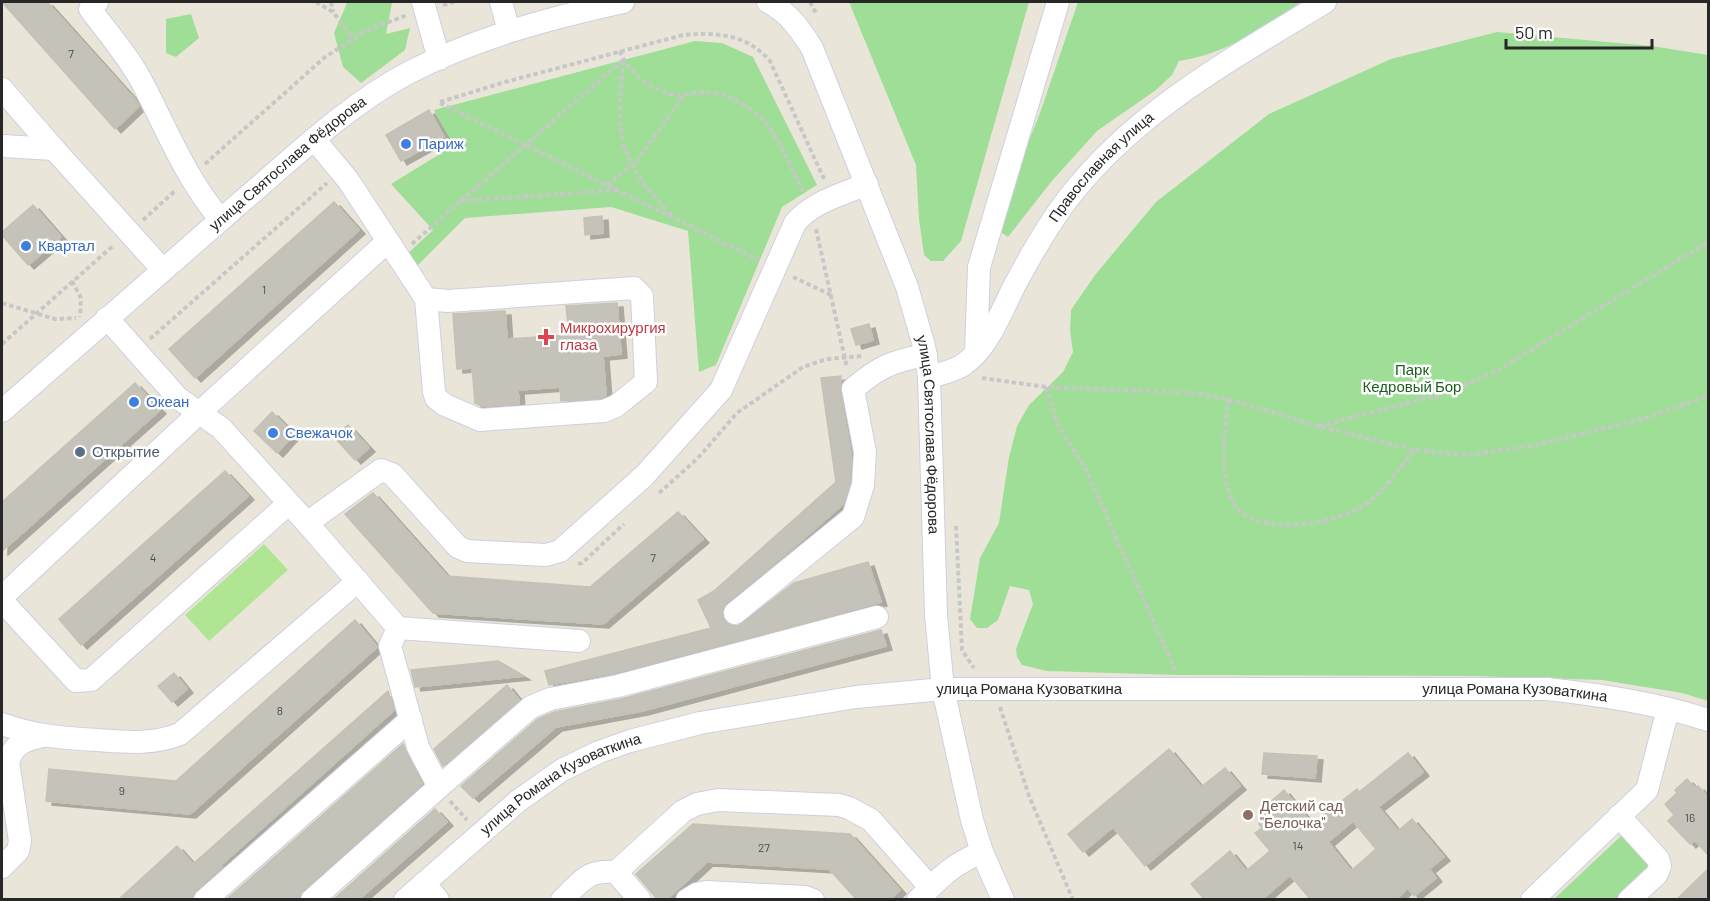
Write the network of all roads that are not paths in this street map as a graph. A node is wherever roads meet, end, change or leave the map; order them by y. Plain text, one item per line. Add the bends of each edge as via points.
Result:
1 (97, 2) edge
2 (501, 2) edge
3 (622, 2) edge
4 (768, 2) edge
5 (1058, 2) edge
6 (1325, 2) edge
7 (424, 6) edge
8 (509, 31) junction
9 (439, 59) junction
10 (2, 88) edge
11 (314, 139) junction
12 (2, 146) edge
13 (54, 149) junction
14 (867, 184) junction
15 (221, 220) junction
16 (396, 246) junction
17 (163, 270) junction
18 (426, 299) junction
19 (107, 318) junction
20 (976, 352) junction
21 (927, 366) junction
22 (2, 411) edge
23 (199, 413) junction
24 (288, 504) junction
25 (307, 523) junction
26 (358, 581) junction
27 (2, 599) edge
28 (735, 612) dead end
29 (877, 617) dead end
30 (398, 628) junction
31 (579, 641) dead end
32 (943, 689) junction
33 (1668, 709) junction
34 (411, 719) junction
35 (1708, 720) edge
36 (2, 724) edge
37 (43, 736) junction
38 (5, 768) edge
39 (439, 787) junction
40 (1619, 816) junction
41 (982, 852) junction
42 (2, 867) edge
43 (616, 872) junction
44 (431, 891) edge
45 (924, 893) edge
46 (206, 900) edge
47 (312, 900) edge
48 (405, 900) edge
49 (562, 900) edge
50 (640, 900) edge
51 (687, 900) edge
52 (813, 900) edge
53 (1003, 900) edge
54 (1532, 900) edge
55 (1629, 900) edge

1 - 15 street via 90,9 142,83 189,177
2 - 8 street
3 - 8 street, улица Святослава Фёдорова
4 - 14 street, улица Святослава Фёдорова via 779,7 812,48
5 - 20 street via 979,267
6 - 20 street, Православная улица via 1188,86 1113,148 1044,234
7 - 9 street
8 - 9 street, улица Святослава Фёдорова
9 - 11 street, улица Святослава Фёдорова via 408,73
10 - 13 street
11 - 15 street, улица Святослава Фёдорова
11 - 16 street
12 - 13 street
13 - 17 street
14 - 21 street, улица Святослава Фёдорова via 907,287
14 - 25 street via 802,214 721,390 644,476 560,551 546,555 467,551 458,547 392,474 381,470
15 - 17 street, улица Святослава Фёдорова
16 - 18 street
16 - 23 street
17 - 19 street, улица Святослава Фёдорова
18 - 18 street via 434,392 440,402 471,417 480,420 604,411 646,382 642,296 634,288 448,301
19 - 22 street, улица Святослава Фёдорова
19 - 23 street via 178,398
20 - 21 street, Православная улица via 963,365
21 - 28 street, Православная улица via 898,360 870,374 853,389 865,452 863,485 853,517
21 - 32 street, улица Святослава Фёдорова via 936,615
23 - 24 street via 221,428
23 - 27 street
24 - 25 street
24 - 27 street via 91,680 76,681
25 - 26 street
26 - 30 street
26 - 37 street via 180,734 144,743
29 - 39 street via 618,686 550,699 531,707
30 - 31 street
30 - 34 street via 390,646
32 - 33 street, улица Романа Кузоваткина via 1547,690 1592,694
32 - 41 street, улица Святослава Фёдорова
32 - 44 street, улица Романа Кузоваткина via 856,697 700,723 599,752 562,770 518,801 479,834
33 - 35 street, улица Романа Кузоваткина
33 - 40 street via 1647,789
34 - 39 street via 418,747
34 - 46 street
36 - 37 street
37 - 38 street via 17,745
38 - 42 street via 21,841 18,851
39 - 47 street
40 - 54 street
40 - 55 street via 1660,866 1657,874
41 - 45 street via 948,869
41 - 53 street, улица Святослава Фёдорова
43 - 45 street via 682,811 697,804 718,800 839,805 871,820
43 - 49 street via 591,873
43 - 50 street
44 - 48 street, улица Романа Кузоваткина
51 - 52 street via 706,892

